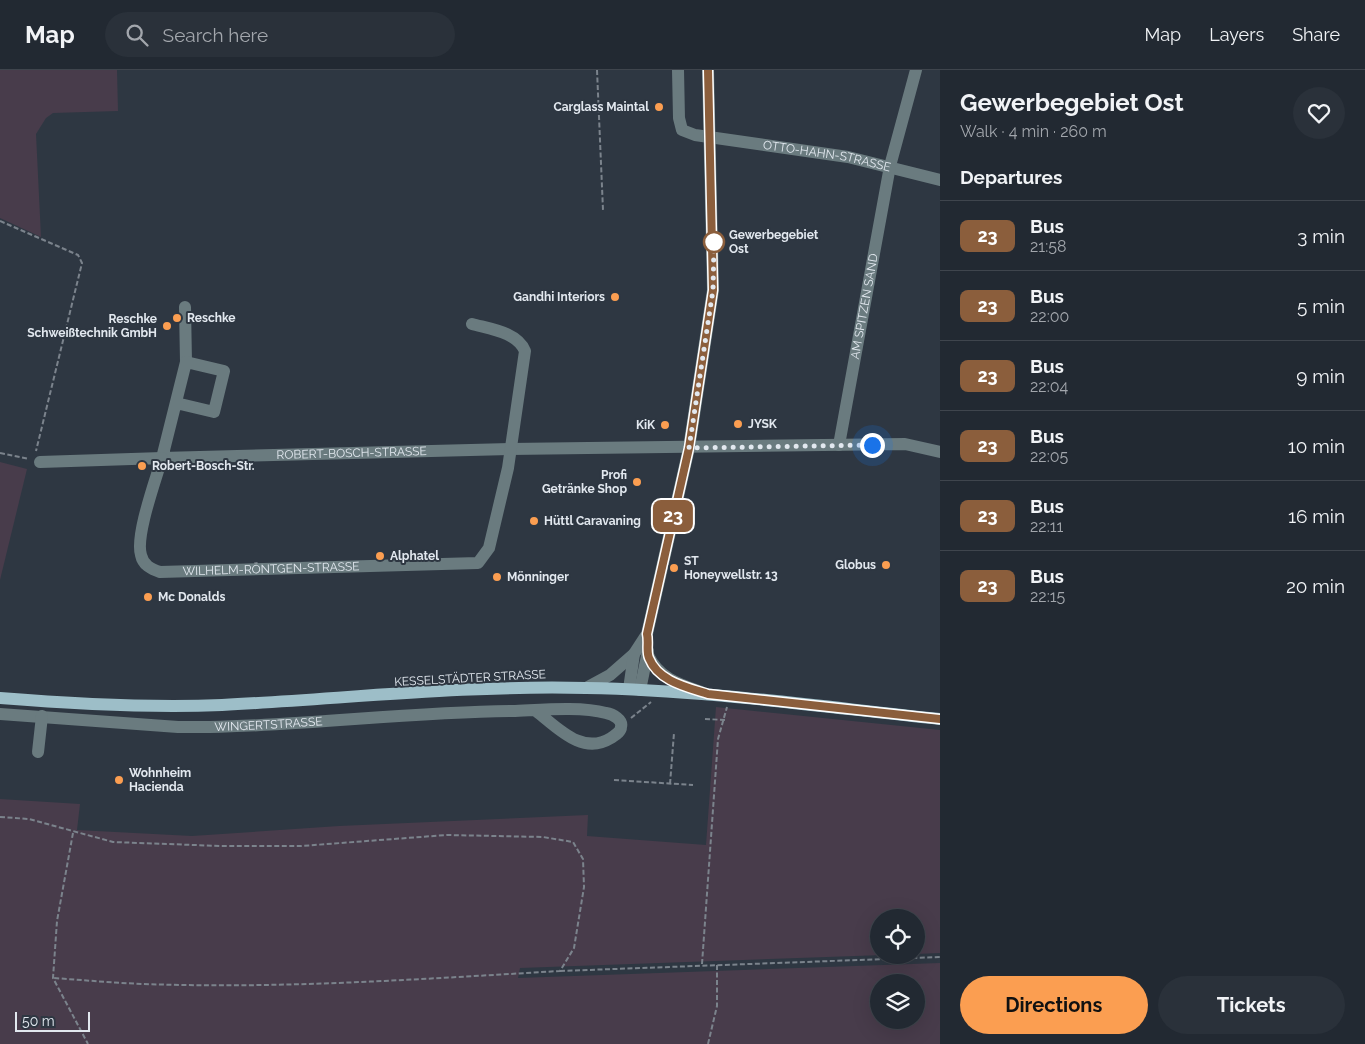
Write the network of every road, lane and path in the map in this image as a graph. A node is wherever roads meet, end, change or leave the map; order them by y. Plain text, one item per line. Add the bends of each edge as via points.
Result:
1 (597, 70) edge
2 (678, 70) edge
3 (708, 70) edge
4 (916, 70) edge
5 (711, 136) junction
6 (890, 166) junction
7 (940, 180) edge
8 (603, 210) dead end
9 (0, 221) edge
10 (185, 307) dead end
11 (472, 324) dead end
12 (186, 362) junction
13 (176, 403) junction
14 (839, 445) junction
15 (689, 448) junction
16 (510, 449) junction
17 (940, 452) edge
18 (0, 453) edge
19 (162, 458) junction
20 (37, 461) junction
21 (647, 634) junction
22 (634, 654) junction
23 (648, 655) junction
24 (586, 688) junction
25 (641, 690) junction
26 (708, 694) junction
27 (729, 697) junction
28 (0, 698) edge
29 (536, 710) junction
30 (0, 714) edge
31 (42, 716) junction
32 (704, 719) dead end
33 (940, 719) edge
34 (724, 720) junction
35 (622, 726) junction
36 (674, 733) dead end
37 (38, 752) dead end
38 (614, 780) dead end
39 (670, 784) junction
40 (693, 785) dead end
41 (0, 817) edge
42 (73, 832) junction
43 (940, 957) edge
44 (702, 964) junction
45 (717, 964) junction
46 (560, 971) junction
47 (53, 978) junction
48 (88, 1044) edge
49 (708, 1044) edge

1 - 8 path
2 - 5 street, OTTO-HAHN-STRASSE via 682,130
3 - 5 street
4 - 6 street, AM SPITZEN SAND
5 - 6 street, OTTO-HAHN-STRASSE
5 - 15 street via 713,290
6 - 7 street, OTTO-HAHN-STRASSE
6 - 14 street, AM SPITZEN SAND
9 - 20 path via 78,255 82,263
10 - 12 street
11 - 16 street via 513,337 525,351
12 - 13 street
12 - 13 street via 224,371 214,412
13 - 19 street
14 - 15 street, ROBERT-BOSCH-STRASSE
14 - 17 street, ROBERT-BOSCH-STRASSE via 912,445
15 - 16 street, ROBERT-BOSCH-STRASSE
15 - 21 street
16 - 19 street, ROBERT-BOSCH-STRASSE
16 - 19 street, WILHELM-RÖNTGEN-STRASSE via 489,548 478,564 468,566 151,570 141,555 140,545
18 - 20 path
19 - 20 street, ROBERT-BOSCH-STRASSE
21 - 22 street
21 - 23 street
22 - 24 street via 610,675
22 - 25 street
23 - 25 street
23 - 26 street via 660,674
24 - 25 main road, KESSELSTÄDTER STRASSE
24 - 28 main road, KESSELSTÄDTER STRASSE via 190,706
25 - 26 main road, KESSELSTÄDTER STRASSE
25 - 35 path via 651,702
26 - 27 main road, KESSELSTÄDTER STRASSE
27 - 33 main road, KESSELSTÄDTER STRASSE
27 - 34 path
29 - 31 street, WINGERTSTRASSE via 210,727 170,727
29 - 35 street, WINGERTSTRASSE via 606,712 617,718
29 - 35 street via 567,736 581,742 608,740
30 - 31 street, WINGERTSTRASSE
31 - 37 street
32 - 34 path
34 - 44 path via 718,739
36 - 39 path
38 - 39 path
39 - 40 path
41 - 42 path via 29,819
42 - 46 path via 113,842 221,846 301,846 447,835 543,837 573,842 583,859 584,888 574,948
42 - 47 path via 57,921
43 - 45 path
44 - 45 path
44 - 46 path
45 - 49 path via 717,1006
46 - 47 path via 224,985
47 - 48 path

